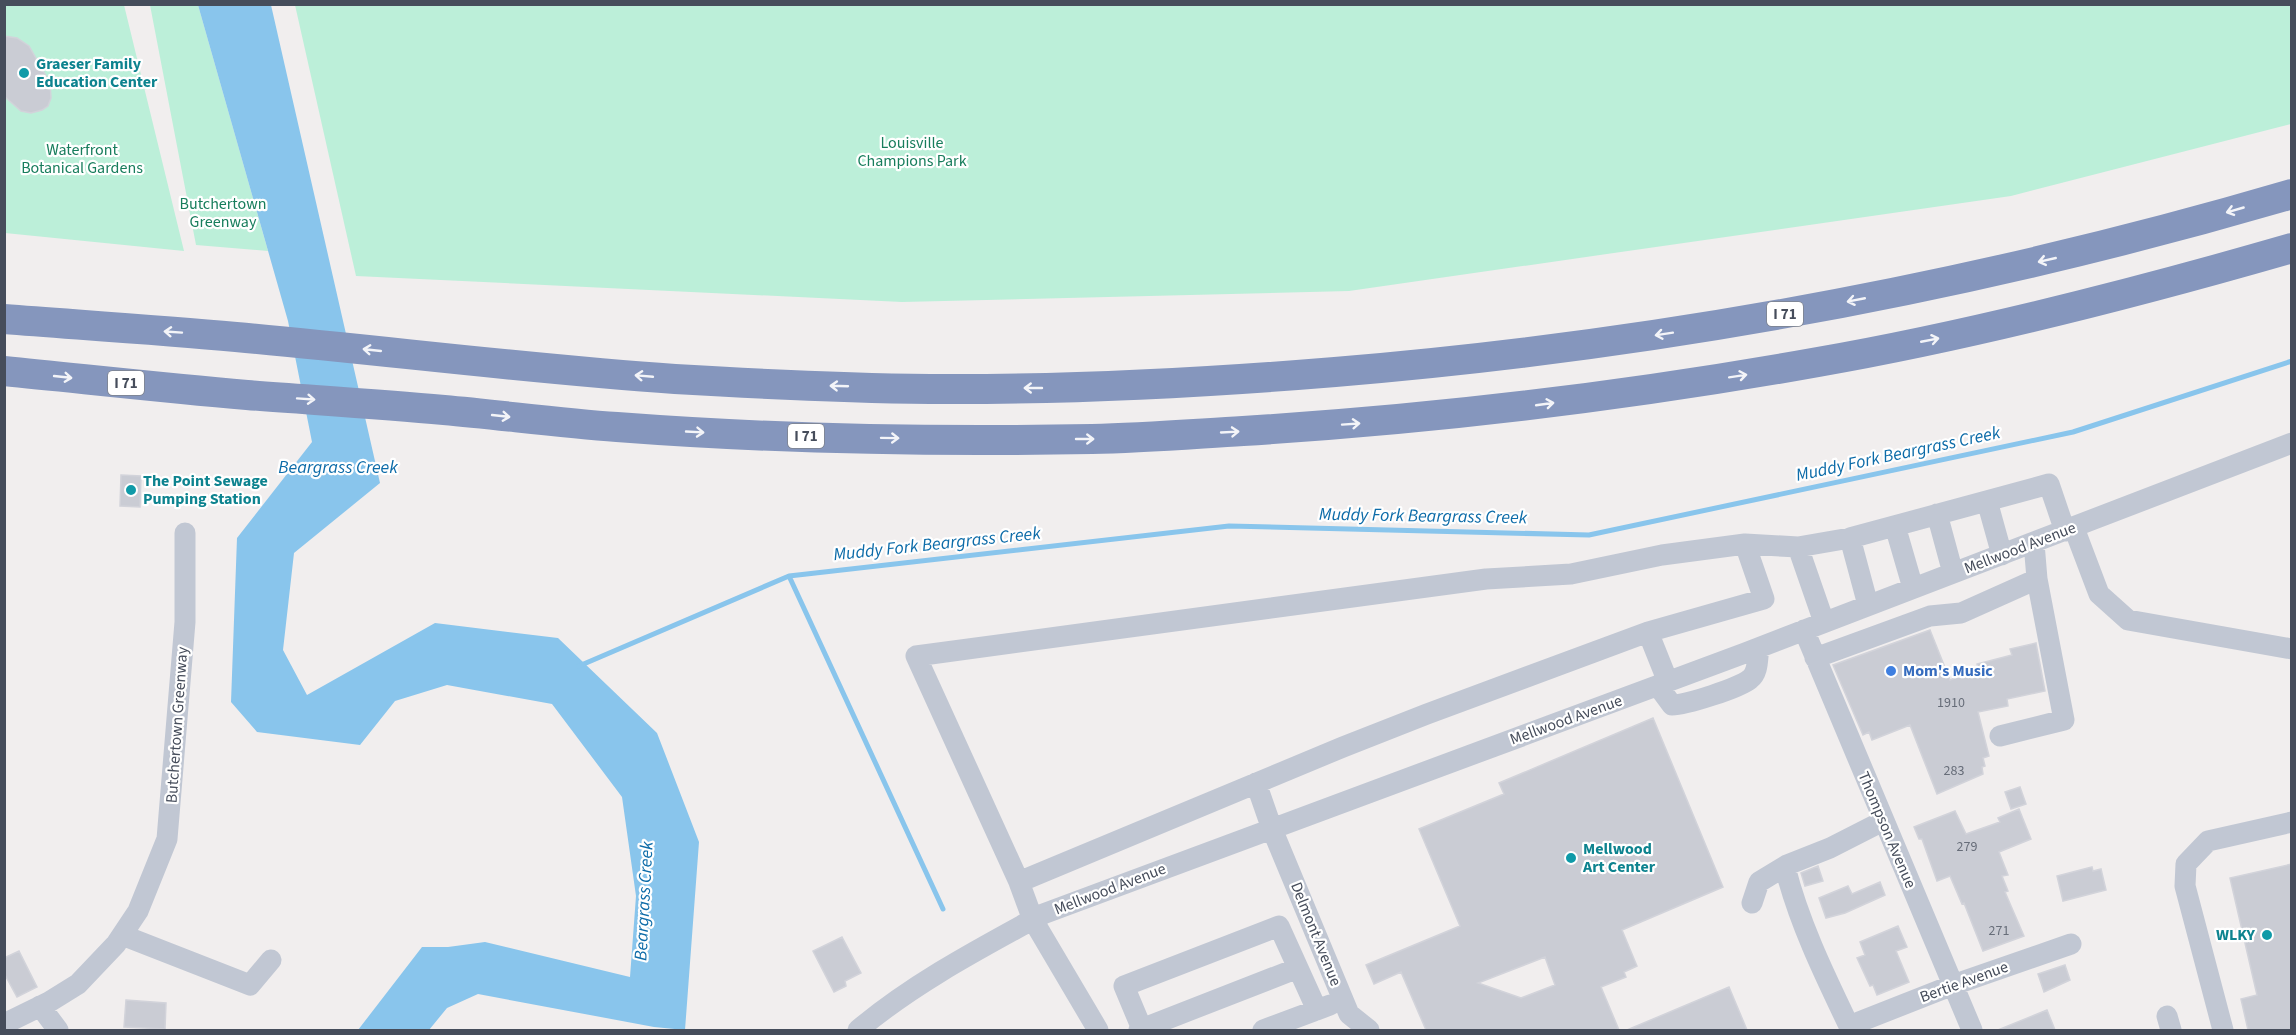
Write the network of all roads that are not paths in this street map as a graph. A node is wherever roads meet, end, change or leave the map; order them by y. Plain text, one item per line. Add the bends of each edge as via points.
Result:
1 (2292, 194) edge
2 (2292, 248) edge
3 (4, 319) edge
4 (4, 371) edge
5 (2292, 443) edge
6 (1987, 501) junction
7 (1937, 514) junction
8 (1895, 526) junction
9 (2069, 530) junction
10 (185, 533) dead end
11 (1850, 538) junction
12 (2034, 543) junction
13 (1745, 544) junction
14 (1798, 548) junction
15 (2002, 555) junction
16 (1953, 573) junction
17 (2037, 579) junction
18 (1913, 588) junction
19 (1868, 605) junction
20 (1824, 622) junction
21 (1804, 630) junction
22 (1648, 632) junction
23 (2292, 649) edge
24 (1815, 658) junction
25 (1663, 684) junction
26 (2000, 736) dead end
27 (1256, 783) junction
28 (1883, 821) junction
29 (2292, 822) edge
30 (1272, 829) junction
31 (1785, 867) junction
32 (1020, 882) junction
33 (1752, 903) dead end
34 (1034, 920) junction
35 (122, 936) junction
36 (2071, 944) dead end
37 (271, 960) dead end
38 (1298, 968) junction
39 (1953, 986) junction
40 (1343, 1000) junction
41 (40, 1006) junction
42 (1317, 1010) junction
43 (4, 1024) edge
44 (58, 1030) edge
45 (858, 1030) edge
46 (1098, 1030) edge
47 (1141, 1030) edge
48 (1263, 1030) edge
49 (1370, 1030) edge
50 (1972, 1030) edge
51 (2223, 1030) edge

1 -> 3 highway, I 71 via 2082,252 1736,323 1496,357 1268,378 964,389 773,384
4 -> 2 highway, I 71 via 611,427 732,434 948,440 1171,435 1494,411 1822,362 2063,309
5 - 9 street, Mellwood Avenue
6 - 7 street
6 - 9 street via 2049,484
6 - 15 street
7 - 8 street
7 - 16 street
8 - 11 street
8 - 18 street
9 - 12 street, Mellwood Avenue
9 - 23 street via 2099,594 2128,620
10 - 35 street, Butchertown Greenway via 185,622 167,839 138,911
11 - 14 street
11 - 19 street
12 - 15 street, Mellwood Avenue
12 - 17 street
13 - 14 street
13 - 22 street via 1764,599
13 - 32 street via 1662,555 1571,574 1476,580 916,656
14 - 20 street
15 - 16 street, Mellwood Avenue
16 - 18 street, Mellwood Avenue
17 - 24 street via 1961,614 1930,616
17 - 26 street via 2064,720
18 - 19 street, Mellwood Avenue
19 - 20 street, Mellwood Avenue
20 - 21 street, Mellwood Avenue
21 - 24 street, Thompson Avenue
21 - 25 street, Mellwood Avenue via 1759,648 1756,672 1750,680 1698,700 1672,705
22 - 25 street
22 - 27 street
24 - 28 street, Thompson Avenue
25 - 30 street, Mellwood Avenue
27 - 30 street, Delmont Avenue
27 - 32 street
28 - 31 street
28 - 39 street, Thompson Avenue
29 - 51 street via 2208,841 2186,864 2185,885
30 - 34 street, Mellwood Avenue
30 - 40 street, Delmont Avenue
31 - 33 street via 1759,882
31 - 39 street, Bertie Avenue via 1793,899 1850,1028
32 - 34 street
34 - 45 street, Mellwood Avenue via 914,988
34 - 46 street
35 - 37 street via 250,985
35 - 41 street, Butchertown Greenway via 88,974 65,993
36 - 39 street, Bertie Avenue
38 - 42 street
38 - 47 street
38 - 47 street via 1279,926 1124,986
39 - 50 street, Thompson Avenue
40 - 42 street
40 - 49 street, Delmont Avenue via 1349,1014
41 - 43 street, Butchertown Greenway
41 - 44 street
42 - 48 street

